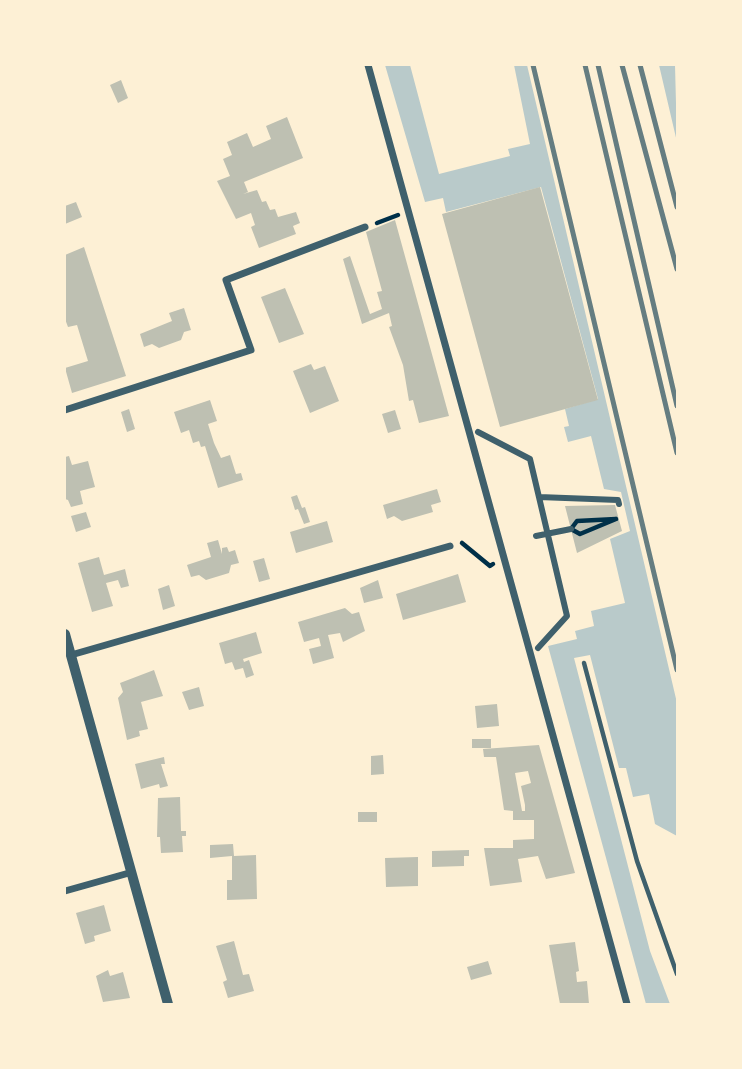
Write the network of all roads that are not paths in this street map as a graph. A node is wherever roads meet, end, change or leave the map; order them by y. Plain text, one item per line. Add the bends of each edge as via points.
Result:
1 (368, 65) edge
2 (365, 228) road end
3 (65, 410) edge
4 (478, 432) dead end
5 (539, 497) junction
6 (619, 503) dead end
7 (571, 529) dead end
8 (537, 536) dead end
9 (450, 546) road end
10 (65, 634) edge
11 (538, 648) dead end
12 (70, 662) edge
13 (584, 663) dead end
14 (129, 873) junction
15 (65, 891) edge
16 (677, 974) edge
17 (168, 1004) edge
18 (627, 1004) edge

1 - 18 street
2 - 3 street via 226,280 251,350
4 - 5 street via 530,459
5 - 6 street
5 - 11 street via 567,615
7 - 8 street
9 - 12 street
10 - 12 street
12 - 14 street
13 - 16 lane via 637,861
14 - 15 street
14 - 17 street

